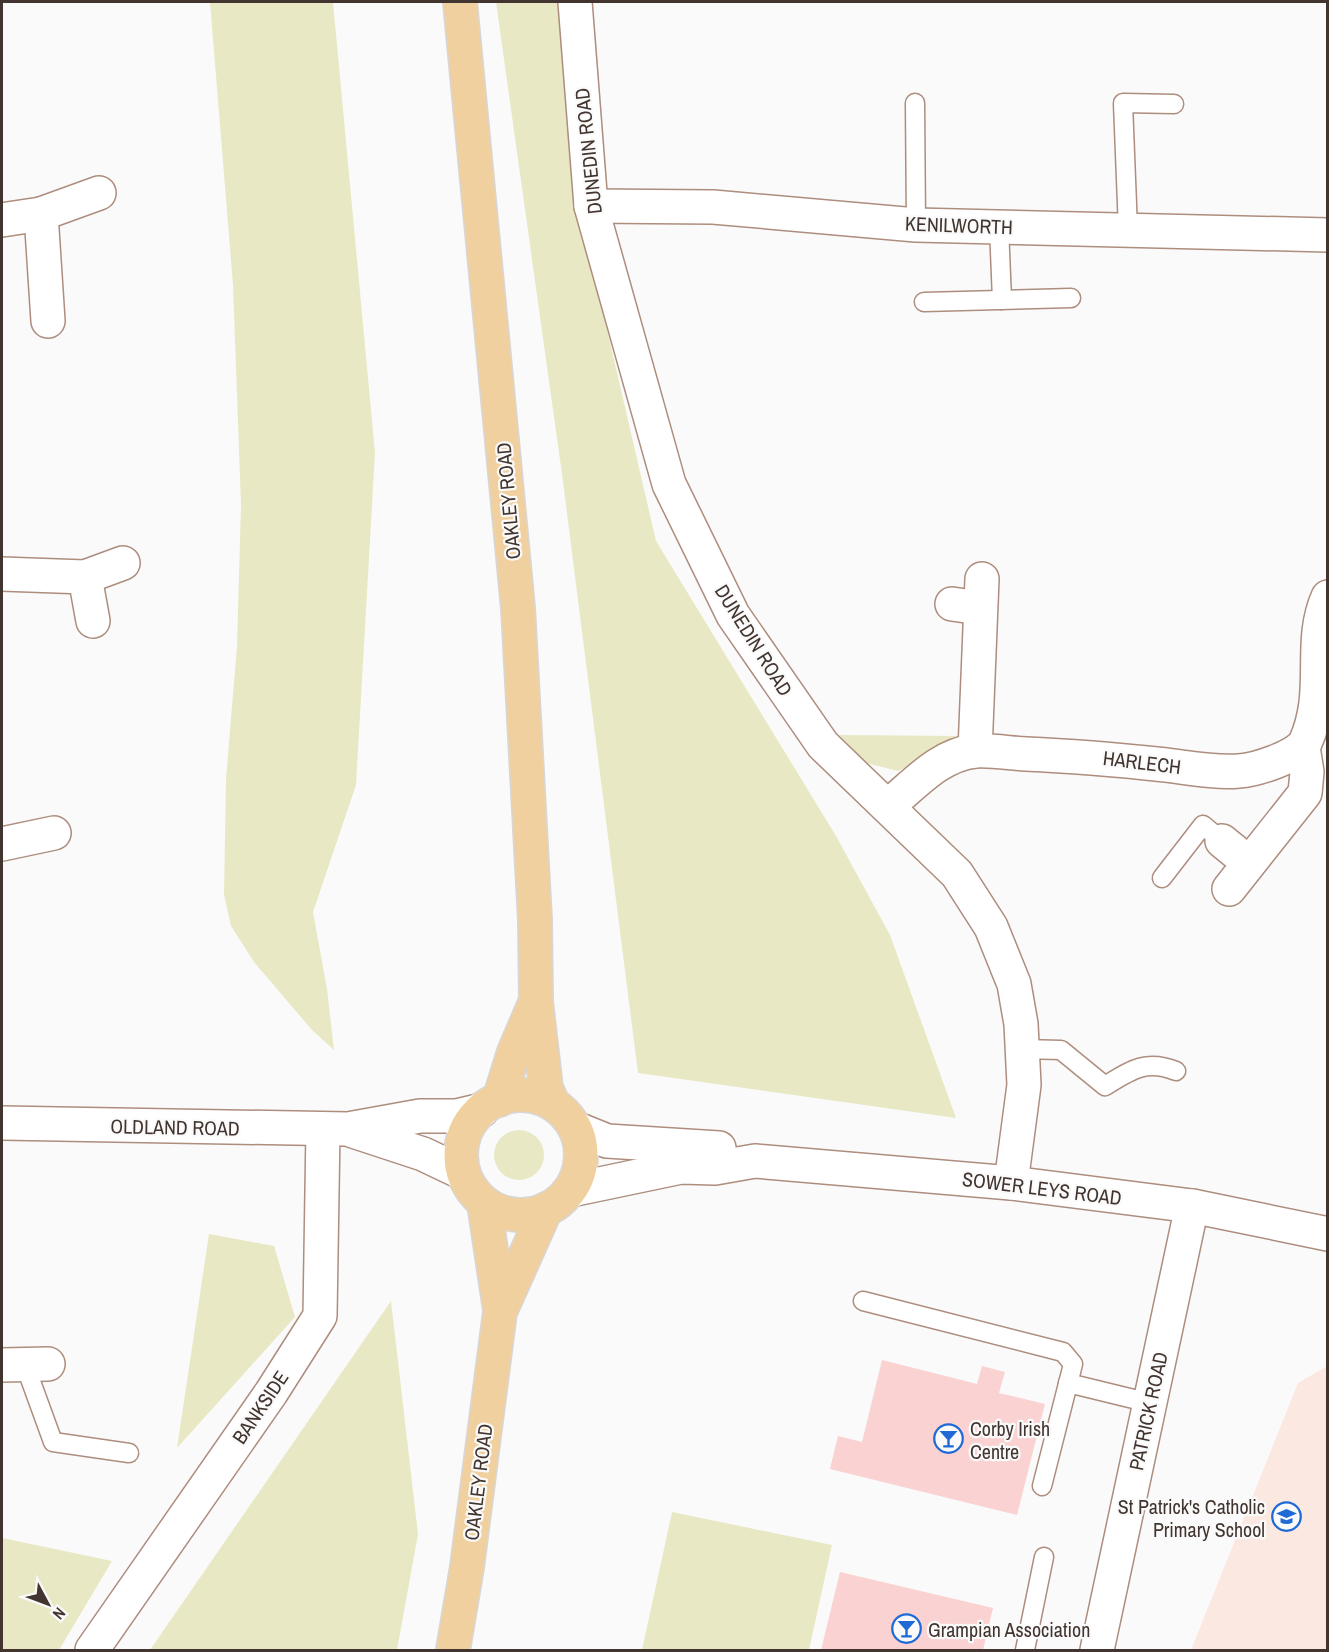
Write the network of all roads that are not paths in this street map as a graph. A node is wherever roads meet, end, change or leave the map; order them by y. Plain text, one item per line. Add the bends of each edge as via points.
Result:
1 (460, 2) edge
2 (575, 2) edge
3 (915, 103) dead end
4 (1174, 104) dead end
5 (99, 193) dead end
6 (591, 206) junction
7 (41, 214) junction
8 (2, 220) edge
9 (915, 225) junction
10 (999, 227) junction
11 (1128, 230) junction
12 (1328, 235) edge
13 (1071, 298) dead end
14 (1002, 300) junction
15 (924, 302) dead end
16 (48, 321) dead end
17 (123, 563) dead end
18 (2, 574) edge
19 (85, 577) junction
20 (971, 597) dead end
21 (1328, 597) edge
22 (93, 621) dead end
23 (1303, 747) junction
24 (975, 751) junction
25 (888, 806) junction
26 (54, 833) dead end
27 (1222, 841) joint
28 (2, 844) edge
29 (1249, 863) junction
30 (1162, 878) dead end
31 (1229, 889) dead end
32 (536, 1002) junction
33 (1022, 1049) junction
34 (1176, 1071) dead end
35 (553, 1104) junction
36 (490, 1105) junction
37 (2, 1123) edge
38 (575, 1128) junction
39 (335, 1129) junction
40 (755, 1161) junction
41 (463, 1173) junction
42 (1011, 1182) junction
43 (558, 1200) junction
44 (484, 1203) junction
45 (1192, 1206) junction
46 (1328, 1234) edge
47 (863, 1301) dead end
48 (500, 1312) junction
49 (25, 1365) edge
50 (1068, 1383) junction
51 (1150, 1403) junction
52 (129, 1453) dead end
53 (1042, 1486) dead end
54 (1044, 1557) dead end
55 (92, 1650) edge
56 (453, 1650) edge
57 (1025, 1650) edge
58 (1097, 1650) edge

1 - 32 main road, OAKLEY ROAD via 518,608
2 - 6 street, DUNEDIN ROAD
3 - 9 lane
4 - 11 lane via 1123,103
5 - 7 street
6 - 9 street, KENILWORTH via 713,207
6 - 25 street, DUNEDIN ROAD via 669,484 728,605 823,745
7 - 8 street
7 - 16 street
9 - 10 street, KENILWORTH
10 - 11 street, KENILWORTH
10 - 14 lane
11 - 12 street, KENILWORTH
13 - 14 lane
14 - 15 lane
17 - 19 street
18 - 19 street
19 - 22 street
20 - 24 street
21 - 23 street via 1321,639 1321,705 1317,723
23 - 24 street, HARLECH via 1265,766 1240,771 1106,757
23 - 29 street via 1305,793
24 - 25 street, HARLECH via 942,760
25 - 33 street, DUNEDIN ROAD via 957,874 991,927 1014,984
26 - 28 street
27 - 29 street
27 - 30 lane via 1203,825
29 - 31 street
32 - 35 main road, OAKLEY ROAD via 546,1088
32 - 36 main road, OAKLEY ROAD
33 - 34 lane via 1061,1050 1105,1086 1136,1067 1160,1065
33 - 42 street, DUNEDIN ROAD via 1024,1085
35 - 36 main road, OAKLEY ROAD via 534,1096 512,1095
35 - 38 main road, OAKLEY ROAD
36 - 39 street, OLDLAND ROAD via 456,1116 420,1116
36 - 41 main road, OAKLEY ROAD via 475,1115 464,1133 460,1154
37 - 39 street, OLDLAND ROAD
38 - 40 street, SOWER LEYS ROAD via 607,1141 724,1148
38 - 43 main road, OAKLEY ROAD via 582,1150 580,1171
39 - 41 street, OLDLAND ROAD via 423,1154
39 - 55 street, BANKSIDE via 320,1316
40 - 42 street, SOWER LEYS ROAD
40 - 43 street, SOWER LEYS ROAD via 715,1168 681,1167
41 - 44 main road, OAKLEY ROAD
42 - 45 street, SOWER LEYS ROAD
43 - 44 main road via 520,1216 499,1212
43 - 48 main road, OAKLEY ROAD
44 - 48 main road, OAKLEY ROAD
45 - 46 street, SOWER LEYS ROAD
45 - 51 street, PATRICK ROAD
47 - 50 lane via 1063,1352 1073,1364
48 - 56 main road, OAKLEY ROAD
49 - 52 lane via 53,1442
50 - 51 lane
50 - 53 lane
51 - 58 street, PATRICK ROAD
54 - 57 lane

